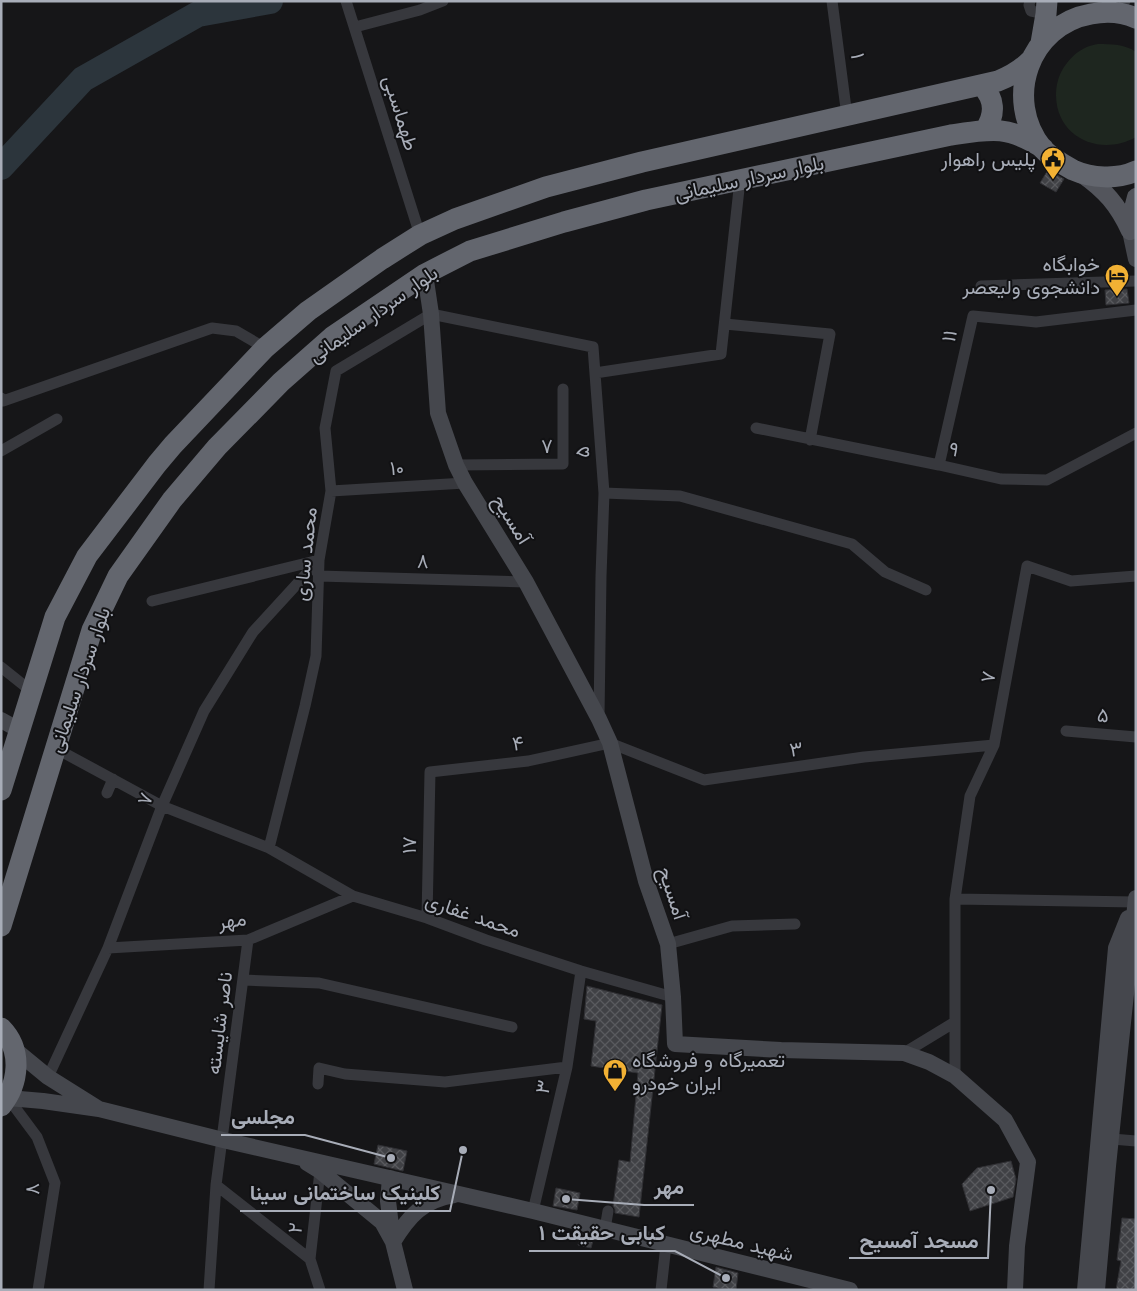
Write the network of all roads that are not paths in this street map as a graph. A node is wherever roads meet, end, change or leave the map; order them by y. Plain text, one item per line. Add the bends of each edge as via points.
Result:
1 (346, 1) edge
2 (443, 1) edge
3 (832, 1) edge
4 (1041, 5) edge
5 (1128, 8) edge
6 (355, 27) junction
7 (1036, 52) junction
8 (981, 85) junction
9 (847, 116) junction
10 (985, 130) junction
11 (1043, 148) junction
12 (1136, 171) edge
13 (1082, 174) junction
14 (740, 180) junction
15 (1136, 197) edge
16 (1130, 231) junction
17 (420, 235) junction
18 (1136, 258) edge
19 (425, 274) junction
20 (1136, 281) edge
21 (981, 286) dead end
22 (1136, 310) edge
23 (431, 314) junction
24 (725, 324) junction
25 (265, 348) junction
26 (595, 373) junction
27 (563, 390) dead end
28 (1, 398) edge
29 (57, 419) dead end
30 (756, 428) dead end
31 (1136, 433) edge
32 (810, 440) junction
33 (1, 451) edge
34 (456, 465) junction
35 (939, 465) junction
36 (465, 483) junction
37 (331, 491) junction
38 (604, 493) junction
39 (319, 560) junction
40 (318, 576) junction
41 (1136, 576) edge
42 (526, 582) junction
43 (926, 590) dead end
44 (152, 601) dead end
45 (1, 667) edge
46 (31, 691) junction
47 (599, 719) junction
48 (10, 725) edge
49 (1066, 731) dead end
50 (1136, 737) edge
51 (610, 743) junction
52 (994, 745) junction
53 (55, 748) junction
54 (430, 772) joint
55 (113, 779) junction
56 (1, 790) edge
57 (107, 793) dead end
58 (162, 806) junction
59 (269, 848) junction
60 (353, 896) junction
61 (954, 899) junction
62 (1135, 904) edge
63 (427, 918) junction
64 (795, 924) dead end
65 (1, 926) edge
66 (248, 940) junction
67 (668, 944) junction
68 (108, 948) junction
69 (581, 971) junction
70 (243, 980) junction
71 (673, 997) junction
72 (955, 1022) junction
73 (512, 1027) dead end
74 (1, 1028) edge
75 (14, 1048) junction
76 (904, 1053) junction
77 (567, 1067) junction
78 (955, 1076) junction
79 (48, 1077) junction
80 (318, 1084) dead end
81 (5, 1102) edge
82 (99, 1109) junction
83 (1112, 1139) junction
84 (223, 1140) junction
85 (1136, 1141) edge
86 (295, 1156) junction
87 (320, 1171) junction
88 (390, 1175) junction
89 (216, 1185) junction
90 (458, 1195) junction
91 (533, 1211) junction
92 (608, 1211) dead end
93 (605, 1229) junction
94 (393, 1242) junction
95 (666, 1244) junction
96 (310, 1259) junction
97 (38, 1290) edge
98 (209, 1290) edge
99 (320, 1290) edge
100 (404, 1290) edge
101 (661, 1290) edge
102 (850, 1290) edge
103 (1015, 1290) edge
104 (1085, 1290) edge
105 (1097, 1290) edge

1 - 6 street, طهماسبی
2 - 6 street
3 - 9 street, ۱
4 - 7 highway
5 - 7 highway, بلوار سردار سلیمانی via 1116,13 1083,15 1067,22 1053,31
6 - 17 street, طهماسبی
7 - 8 highway, بلوار سردار سلیمانی via 1014,74
7 - 11 highway via 1024,82 1024,106 1030,128
8 - 9 highway, بلوار سردار سلیمانی
8 - 10 highway via 990,95 993,108
9 - 17 highway, بلوار سردار سلیمانی via 546,187
10 - 11 highway, بلوار سردار سلیمانی via 1012,133
10 - 14 highway, بلوار سردار سلیمانی via 951,134
11 - 13 highway via 1060,164
12 - 13 highway via 1106,178
13 - 16 main road via 1106,192
14 - 19 highway, بلوار سردار سلیمانی via 564,222 470,251
14 - 24 street
15 - 16 main road
16 - 18 main road
17 - 25 highway, بلوار سردار سلیمانی via 308,311
19 - 23 main road, آمسیح
19 - 53 highway, بلوار سردار سلیمانی via 332,337 281,382 172,500 118,576 92,630
20 - 21 street
22 - 35 street, ۱۱ via 1036,322 973,316
23 - 26 street, ۵ via 593,347
23 - 34 main road, آمسیح via 438,413
23 - 37 street, محمد ساری via 336,371 325,428
24 - 26 street via 721,354
24 - 32 street via 830,334
25 - 28 street via 236,331 212,328 3,401
25 - 46 highway, بلوار سردار سلیمانی via 157,464 87,556 55,617
26 - 38 street, ۵
27 - 34 street, ۷ via 563,464
29 - 33 street
30 - 32 street, ۹
31 - 35 street, ۹ via 1047,480 1001,479
32 - 35 street, ۹
34 - 36 main road, آمسیح
36 - 37 street, ۱۰
36 - 42 main road, آمسیح
37 - 39 street, محمد ساری
38 - 43 street via 680,496 852,544 885,572
38 - 47 street, ۵
39 - 40 street, محمد ساری
39 - 44 street
39 - 58 street, ۷ via 253,632 204,711
40 - 42 street, ۸
40 - 59 street, محمد ساری via 316,656
41 - 52 street, ۷ via 1071,581 1027,566
42 - 47 main road, آمسیح
45 - 46 street
46 - 48 highway, بلوار سردار سلیمانی
47 - 51 main road, آمسیح
48 - 56 highway, بلوار سردار سلیمانی
49 - 50 street, ۵
51 - 52 street, ۳ via 704,780 864,757
51 - 54 street, ۴ via 528,761
51 - 67 main road, آمسیح via 646,881
52 - 61 street, ۷ via 970,796
53 - 55 street, محمد غفاری
53 - 65 highway, بلوار سردار سلیمانی
54 - 63 street, ۱۷
55 - 57 street
55 - 58 street, محمد غفاری
58 - 59 street, محمد غفاری
58 - 68 street, ۷
59 - 60 street, محمد غفاری
60 - 63 street, محمد غفاری
60 - 66 street, مهر
61 - 62 street
61 - 72 street, ۷
62 - 83 main road
62 - 104 main road via 1116,948
63 - 69 street, محمد غفاری
64 - 67 street via 732,926
66 - 68 street, مهر
66 - 70 street, ناصر شایسته
67 - 71 main road, آمسیح
68 - 79 street, ۷
69 - 71 street, محمد غفاری
69 - 77 street, ۳
70 - 73 street via 319,983
70 - 84 street, ناصر شایسته
71 - 76 main road, آمسیح via 675,1044
72 - 76 street
72 - 78 street, ۷
74 - 75 highway
75 - 79 main road
75 - 81 highway via 14,1085
76 - 78 main road, آمسیح
77 - 80 street via 445,1082 345,1074 320,1068
77 - 91 street, ۳
78 - 103 main road, آمسیح via 1005,1120 1028,1162
79 - 82 main road
81 - 82 main road via 43,1101
81 - 97 street, ۸ via 37,1137 55,1183
82 - 84 main road, شهید مطهری
83 - 85 street
83 - 105 main road
84 - 86 main road, شهید مطهری
84 - 89 street
86 - 87 main road
86 - 88 main road, شهید مطهری
87 - 94 main road via 382,1222
87 - 96 street, ۲
88 - 90 main road, شهید مطهری
88 - 94 main road via 388,1201
89 - 96 street
89 - 98 street
90 - 91 main road, شهید مطهری
90 - 94 main road via 440,1198 424,1206 407,1221
91 - 93 main road, شهید مطهری via 563,1213
92 - 93 street
93 - 95 main road, شهید مطهری
94 - 100 main road
95 - 101 street
95 - 102 main road, شهید مطهری
96 - 99 street

